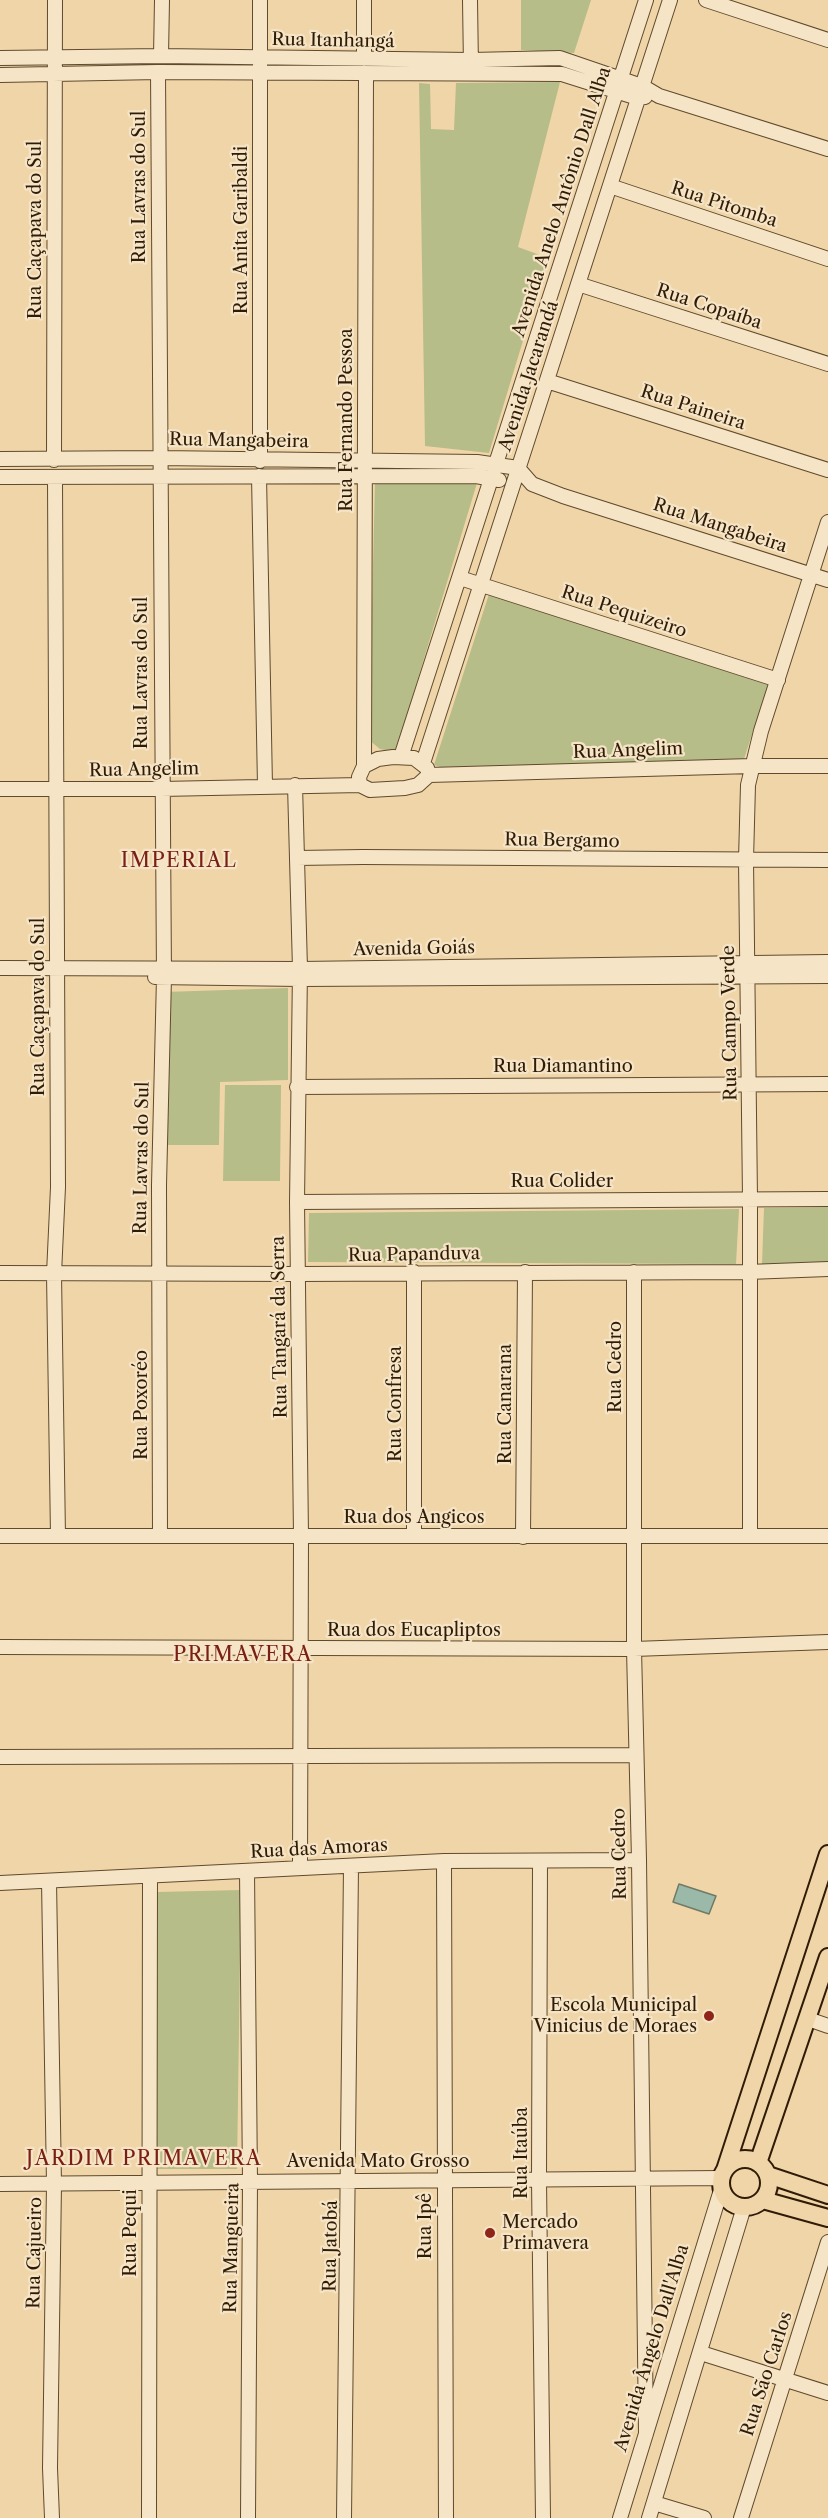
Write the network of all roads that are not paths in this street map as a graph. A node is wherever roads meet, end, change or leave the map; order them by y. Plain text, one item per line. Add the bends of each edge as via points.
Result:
1 (55, 0) edge
2 (162, 0) edge
3 (260, 0) edge
4 (364, 0) edge
5 (470, 0) edge
6 (646, 0) edge
7 (670, 0) edge
8 (706, 0) edge
9 (828, 40) edge
10 (161, 56) junction
11 (55, 57) junction
12 (0, 58) edge
13 (260, 58) junction
14 (364, 59) junction
15 (471, 60) junction
16 (158, 72) junction
17 (260, 74) junction
18 (366, 74) junction
19 (0, 75) edge
20 (55, 75) junction
21 (471, 75) junction
22 (619, 85) junction
23 (640, 92) junction
24 (828, 149) edge
25 (610, 186) junction
26 (828, 259) edge
27 (578, 284) junction
28 (828, 364) edge
29 (547, 381) junction
30 (160, 458) junction
31 (0, 459) edge
32 (54, 460) junction
33 (364, 460) junction
34 (260, 461) junction
35 (496, 463) junction
36 (518, 468) junction
37 (477, 469) junction
38 (828, 470) edge
39 (159, 475) junction
40 (259, 476) junction
41 (364, 476) junction
42 (0, 477) edge
43 (55, 477) junction
44 (492, 478) junction
45 (513, 482) junction
46 (531, 484) junction
47 (828, 522) edge
48 (811, 575) junction
49 (460, 578) junction
50 (828, 580) edge
51 (481, 585) junction
52 (778, 680) junction
53 (401, 757) junction
54 (364, 766) junction
55 (752, 766) junction
56 (828, 766) edge
57 (426, 769) junction
58 (360, 785) junction
59 (265, 786) junction
60 (295, 786) junction
61 (0, 789) edge
62 (161, 789) junction
63 (57, 790) junction
64 (297, 858) junction
65 (746, 860) junction
66 (828, 860) edge
67 (747, 961) junction
68 (828, 962) edge
69 (0, 968) edge
70 (163, 972) junction
71 (56, 973) junction
72 (300, 974) junction
73 (828, 976) edge
74 (748, 977) junction
75 (0, 978) edge
76 (749, 1084) junction
77 (828, 1084) edge
78 (297, 1087) junction
79 (750, 1199) junction
80 (828, 1199) edge
81 (297, 1202) junction
82 (828, 1269) edge
83 (414, 1272) junction
84 (525, 1272) junction
85 (634, 1272) junction
86 (748, 1272) junction
87 (0, 1273) edge
88 (159, 1273) junction
89 (54, 1274) junction
90 (298, 1274) junction
91 (0, 1536) edge
92 (58, 1536) junction
93 (160, 1536) junction
94 (301, 1536) junction
95 (414, 1536) junction
96 (634, 1536) junction
97 (750, 1536) junction
98 (828, 1536) edge
99 (523, 1537) junction
100 (828, 1642) edge
101 (0, 1647) edge
102 (300, 1649) junction
103 (634, 1649) junction
104 (635, 1755) junction
105 (300, 1756) junction
106 (0, 1757) edge
107 (828, 1854) edge
108 (639, 1860) junction
109 (444, 1861) junction
110 (540, 1861) junction
111 (351, 1866) junction
112 (300, 1868) junction
113 (247, 1871) junction
114 (150, 1876) junction
115 (49, 1881) junction
116 (0, 1883) edge
117 (828, 1957) edge
118 (808, 2019) junction
119 (828, 2026) edge
120 (763, 2169) junction
121 (642, 2179) junction
122 (540, 2180) junction
123 (722, 2180) junction
124 (349, 2181) junction
125 (444, 2181) junction
126 (250, 2182) junction
127 (149, 2183) junction
128 (0, 2184) edge
129 (54, 2184) junction
130 (828, 2195) edge
131 (763, 2200) junction
132 (744, 2207) junction
133 (828, 2218) edge
134 (828, 2242) edge
135 (701, 2353) junction
136 (784, 2377) junction
137 (828, 2392) edge
138 (646, 2434) junction
139 (654, 2503) junction
140 (52, 2518) edge
141 (149, 2518) edge
142 (248, 2518) edge
143 (345, 2518) edge
144 (446, 2518) edge
145 (543, 2518) edge
146 (621, 2518) edge
147 (649, 2518) edge
148 (704, 2518) edge
149 (741, 2518) edge

1 - 11 street, Rua Caçapava do Sul
2 - 10 street
3 - 13 street, Rua Anita Garibaldi
4 - 14 street
5 - 15 street
6 - 22 street, Avenida Anelo Antônio Dall Alba
7 - 23 street, Avenida Jacarandá
8 - 9 street
10 - 11 street, Rua Itanhangá
10 - 13 street, Rua Itanhangá
11 - 12 street, Rua Itanhangá
11 - 20 street, Rua Caçapava do Sul
13 - 14 street, Rua Itanhangá
13 - 17 street, Rua Anita Garibaldi
14 - 15 street, Rua Itanhangá
15 - 21 street
15 - 22 street, Rua Itanhangá via 560,58
16 - 17 street, Rua Itanhangá
16 - 20 street, Rua Itanhangá
16 - 30 street, Rua Lavras do Sul
17 - 18 street, Rua Itanhangá
17 - 34 street, Rua Anita Garibaldi
18 - 21 street, Rua Itanhangá
18 - 33 street, Rua Fernando Pessoa
19 - 20 street, Rua Itanhangá
20 - 32 street, Rua Caçapava do Sul
21 - 22 street, Rua Itanhangá via 562,74
22 - 23 street, Rua Itanhangá
22 - 35 street, Avenida Anelo Antônio Dall Alba
23 - 24 street, Rua Itanhangá
23 - 25 street, Avenida Jacarandá
25 - 26 street, Rua Pitomba
25 - 27 street, Avenida Jacarandá
27 - 28 street, Rua Copaíba
27 - 29 street, Avenida Jacarandá
29 - 36 street, Avenida Jacarandá
29 - 38 street, Rua Paineira
30 - 32 street, Rua Mangabeira
30 - 34 street, Rua Mangabeira
30 - 39 street, Rua Lavras do Sul
31 - 32 street, Rua Mangabeira
33 - 34 street, Rua Mangabeira
33 - 37 street, Rua Mangabeira
33 - 41 street, Rua Fernando Pessoa
35 - 36 street
35 - 37 street
35 - 44 street, Avenida Anelo Antônio Dall Alba
36 - 45 street, Avenida Jacarandá
36 - 46 street
37 - 41 street, Rua Mangabeira
37 - 44 street, Rua Mangabeira
39 - 40 street, Rua Mangabeira
39 - 43 street, Rua Mangabeira
39 - 62 street, Rua Lavras do Sul
40 - 41 street, Rua Mangabeira
40 - 59 street
41 - 54 street, Rua Fernando Pessoa
42 - 43 street, Rua Mangabeira
43 - 63 street, Rua Caçapava do Sul
44 - 45 street, Rua Mangabeira
44 - 49 street, Avenida Anelo Antônio Dall Alba
45 - 46 street, Rua Mangabeira
45 - 51 street, Avenida Jacarandá
46 - 48 street, Rua Mangabeira
47 - 48 street, Rua Campo Verde
48 - 50 street, Rua Mangabeira
48 - 52 street, Rua Campo Verde
49 - 51 street, Rua Pequizeiro
49 - 53 street, Avenida Anelo Antônio Dall Alba
51 - 52 street, Rua Pequizeiro
51 - 57 street, Avenida Jacarandá
52 - 55 street, Rua Campo Verde
53 - 54 street via 385,757
53 - 57 street via 414,758
54 - 58 street, Rua Fernando Pessoa
55 - 56 street, Rua Angelim
55 - 57 street, Rua Angelim
55 - 65 street, Rua Campo Verde
57 - 58 street, Rua Angelim via 418,785 370,790
58 - 60 street, Rua Angelim
59 - 60 street, Rua Angelim
59 - 62 street, Rua Angelim
60 - 64 street, Rua Tangará da Serra
61 - 63 street, Rua Angelim
62 - 63 street, Rua Angelim
62 - 70 street, Rua Lavras do Sul
63 - 71 street, Rua Caçapava do Sul
64 - 65 street, Rua Bergamo
64 - 72 street, Rua Tangará da Serra
65 - 66 street, Rua Bergamo
65 - 67 street, Rua Campo Verde
67 - 68 street, Avenida Goiás
67 - 72 street, Avenida Goiás
67 - 74 street, Rua Campo Verde
69 - 71 street, Avenida Goiás
70 - 71 street, Avenida Goiás
70 - 72 street, Avenida Goiás
70 - 88 street, Rua Lavras do Sul
71 - 75 street, Avenida Goiás
71 - 89 street, Rua Caçapava do Sul via 58,1187
72 - 74 street, Avenida Goiás
72 - 78 street, Rua Tangará da Serra
73 - 74 street, Avenida Goiás
74 - 76 street, Rua Campo Verde
76 - 77 street, Rua Diamantino
76 - 78 street, Rua Diamantino
76 - 79 street, Rua Campo Verde
78 - 81 street, Rua Tangará da Serra
79 - 80 street, Rua Colider
79 - 81 street, Rua Colider
79 - 86 street, Rua Campo Verde
81 - 90 street, Rua Tangará da Serra
82 - 86 street, Rua Papanduva
83 - 84 street, Rua Papanduva
83 - 90 street, Rua Papanduva
83 - 95 street, Rua Confresa
84 - 85 street, Rua Papanduva
84 - 99 street, Rua Canarana
85 - 86 street, Rua Papanduva
85 - 96 street, Rua Cedro
86 - 97 street, Rua Campo Verde
87 - 89 street, Rua Papanduva
88 - 89 street, Rua Papanduva
88 - 90 street, Rua Papanduva
88 - 93 street, Rua Poxoréo
89 - 92 street, Rua Caçapava do Sul
90 - 94 street, Rua Tangará da Serra
91 - 92 street, Rua dos Angicos
92 - 93 street, Rua dos Angicos
93 - 94 street, Rua dos Angicos
94 - 95 street, Rua dos Angicos
94 - 102 street, Rua Tangará da Serra
95 - 99 street, Rua dos Angicos
96 - 97 street, Rua dos Angicos
96 - 99 street, Rua dos Angicos
96 - 103 street, Rua Cedro
97 - 98 street, Rua dos Angicos
100 - 103 street, Rua dos Eucapliptos
101 - 102 street, Rua dos Eucapliptos
102 - 103 street, Rua dos Eucapliptos
102 - 105 street, Rua Tangará da Serra
103 - 104 street, Rua Cedro
104 - 105 street
104 - 108 street, Rua Cedro
105 - 106 street
105 - 112 street, Rua Tangará da Serra
107 - 123 main road, Avenida Ângelo Dall'Alba
108 - 110 street, Rua das Amoras
108 - 121 street, Rua Cedro
109 - 110 street, Rua das Amoras
109 - 111 street, Rua das Amoras
109 - 125 street, Rua Ipê
110 - 122 street, Rua Itaúba
111 - 112 street, Rua das Amoras
111 - 124 street, Rua Jatobá
112 - 113 street, Rua das Amoras
113 - 114 street, Rua das Amoras
113 - 126 street, Rua Mangueira
114 - 115 street, Rua das Amoras
114 - 127 street, Rua Pequi
115 - 116 street, Rua das Amoras
115 - 129 street, Rua Cajueiro
117 - 118 main road
118 - 119 street
118 - 120 main road
120 - 123 main road via 741,2160
120 - 130 main road
120 - 131 main road via 769,2183
121 - 122 street, Avenida Mato Grosso
121 - 123 street, Avenida Mato Grosso
121 - 138 street, Rua Cedro
122 - 125 street, Avenida Mato Grosso
122 - 145 street, Rua Itaúba
123 - 132 main road via 730,2203
123 - 138 street, Avenida Ângelo Dall'Alba
124 - 125 street, Avenida Mato Grosso
124 - 126 street, Avenida Mato Grosso
124 - 143 street, Rua Jatobá
125 - 144 street, Rua Ipê
126 - 127 street, Avenida Mato Grosso
126 - 142 street, Rua Mangueira
127 - 129 street, Avenida Mato Grosso
127 - 141 street, Rua Pequi
128 - 129 street, Avenida Mato Grosso
129 - 140 street, Rua Cajueiro
131 - 132 main road
131 - 133 main road
132 - 135 street
134 - 136 street, Rua São Carlos
135 - 136 street
135 - 139 street
136 - 137 street
136 - 149 street, Rua São Carlos
138 - 146 street, Avenida Ângelo Dall'Alba
139 - 147 street
139 - 148 street

